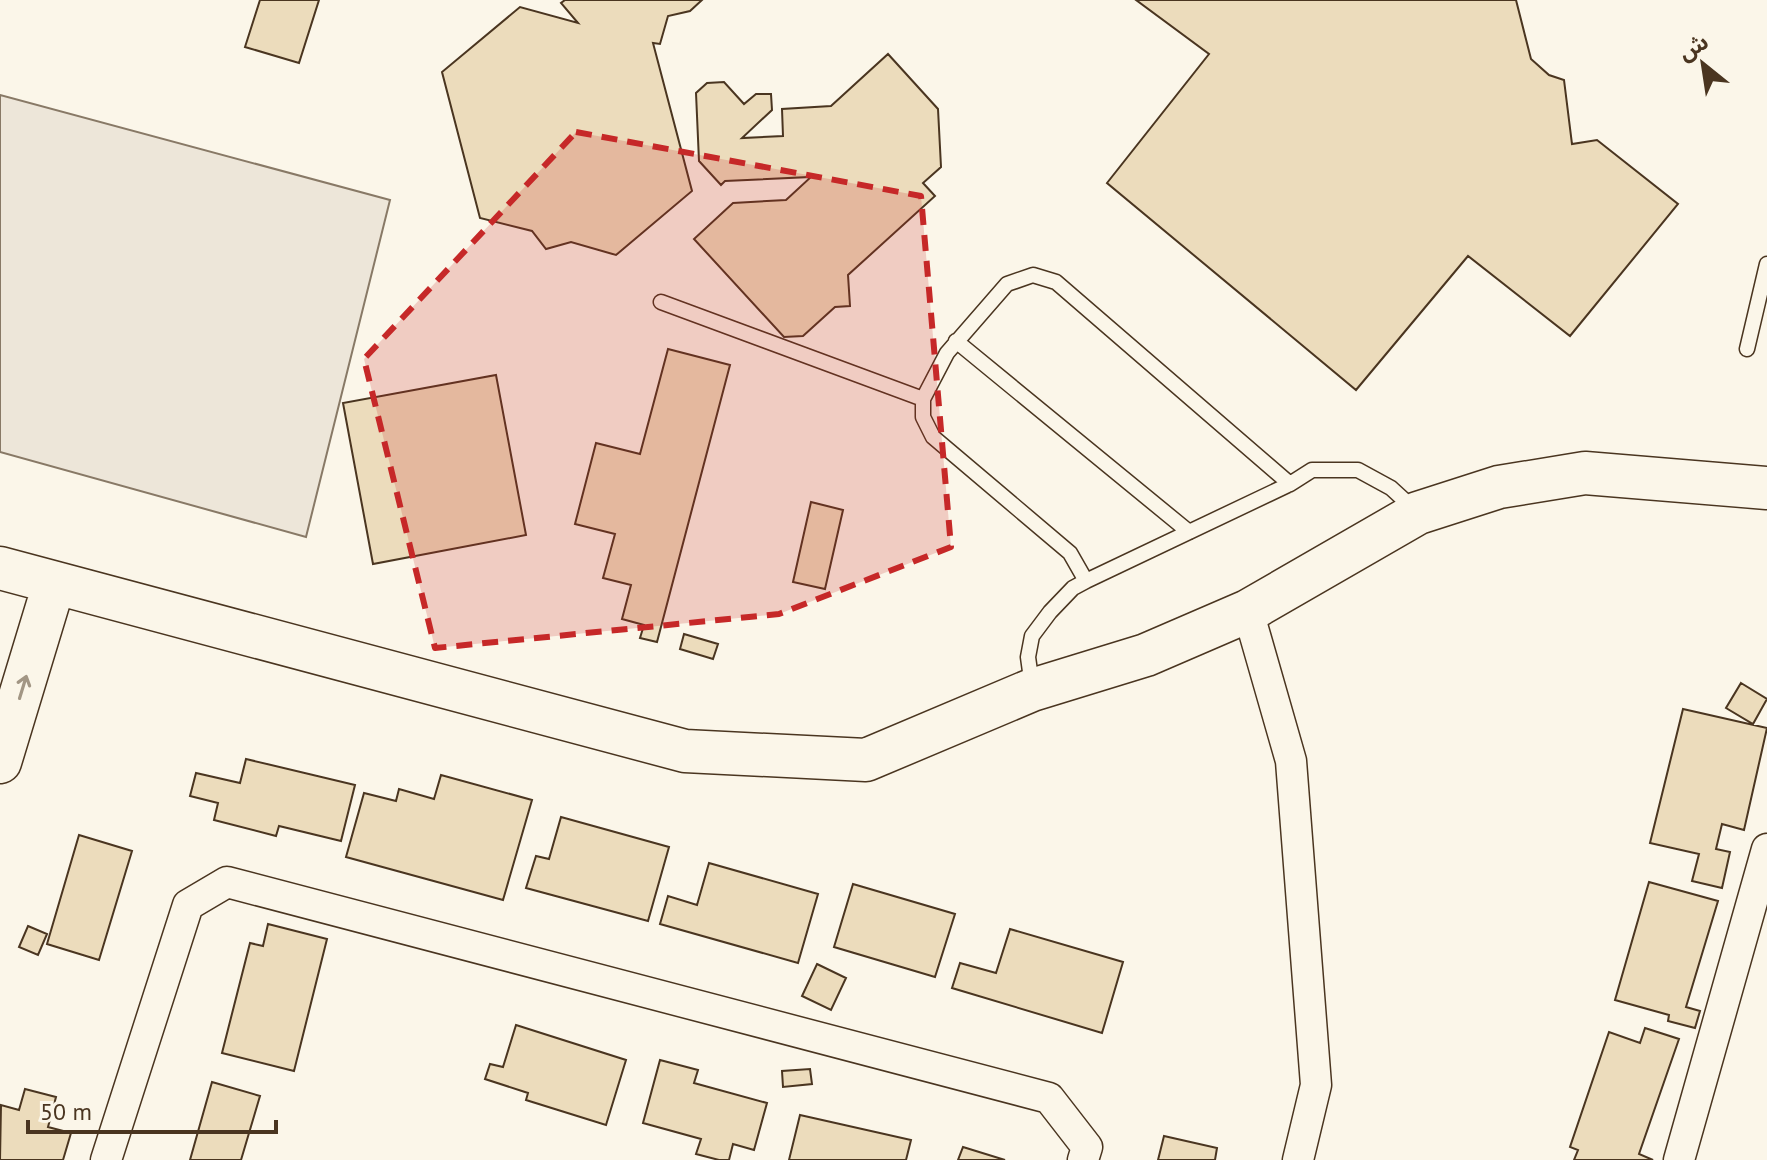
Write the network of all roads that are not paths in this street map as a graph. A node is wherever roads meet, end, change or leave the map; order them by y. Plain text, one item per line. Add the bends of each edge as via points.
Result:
1 (1767, 264) edge
2 (661, 302) dead end
3 (956, 341) junction
4 (1747, 349) dead end
5 (923, 399) junction
6 (1290, 484) junction
7 (1767, 488) edge
8 (1418, 513) junction
9 (1189, 532) junction
10 (0, 568) edge
11 (1086, 581) junction
12 (54, 584) junction
13 (1248, 611) junction
14 (1032, 690) junction
15 (0, 762) edge
16 (1767, 849) edge
17 (106, 1160) edge
18 (1083, 1160) edge
19 (1298, 1160) edge
20 (1679, 1160) edge

1 - 4 lane
2 - 5 lane
3 - 5 lane
3 - 6 lane via 1007,284 1033,275 1056,282
3 - 9 lane
5 - 11 lane via 923,417 933,437 1070,553
6 - 8 lane via 1312,470 1358,470 1391,488
6 - 9 lane
7 - 8 street via 1585,473 1499,487
8 - 13 street
9 - 11 lane
10 - 12 street
11 - 14 lane via 1073,588 1032,636
12 - 14 street via 685,751 866,760
15 -> 12 street
13 - 14 street via 1146,655
13 - 19 street via 1291,761 1316,1085
16 - 20 street
17 - 18 street via 188,905 227,882 1049,1098 1087,1147

